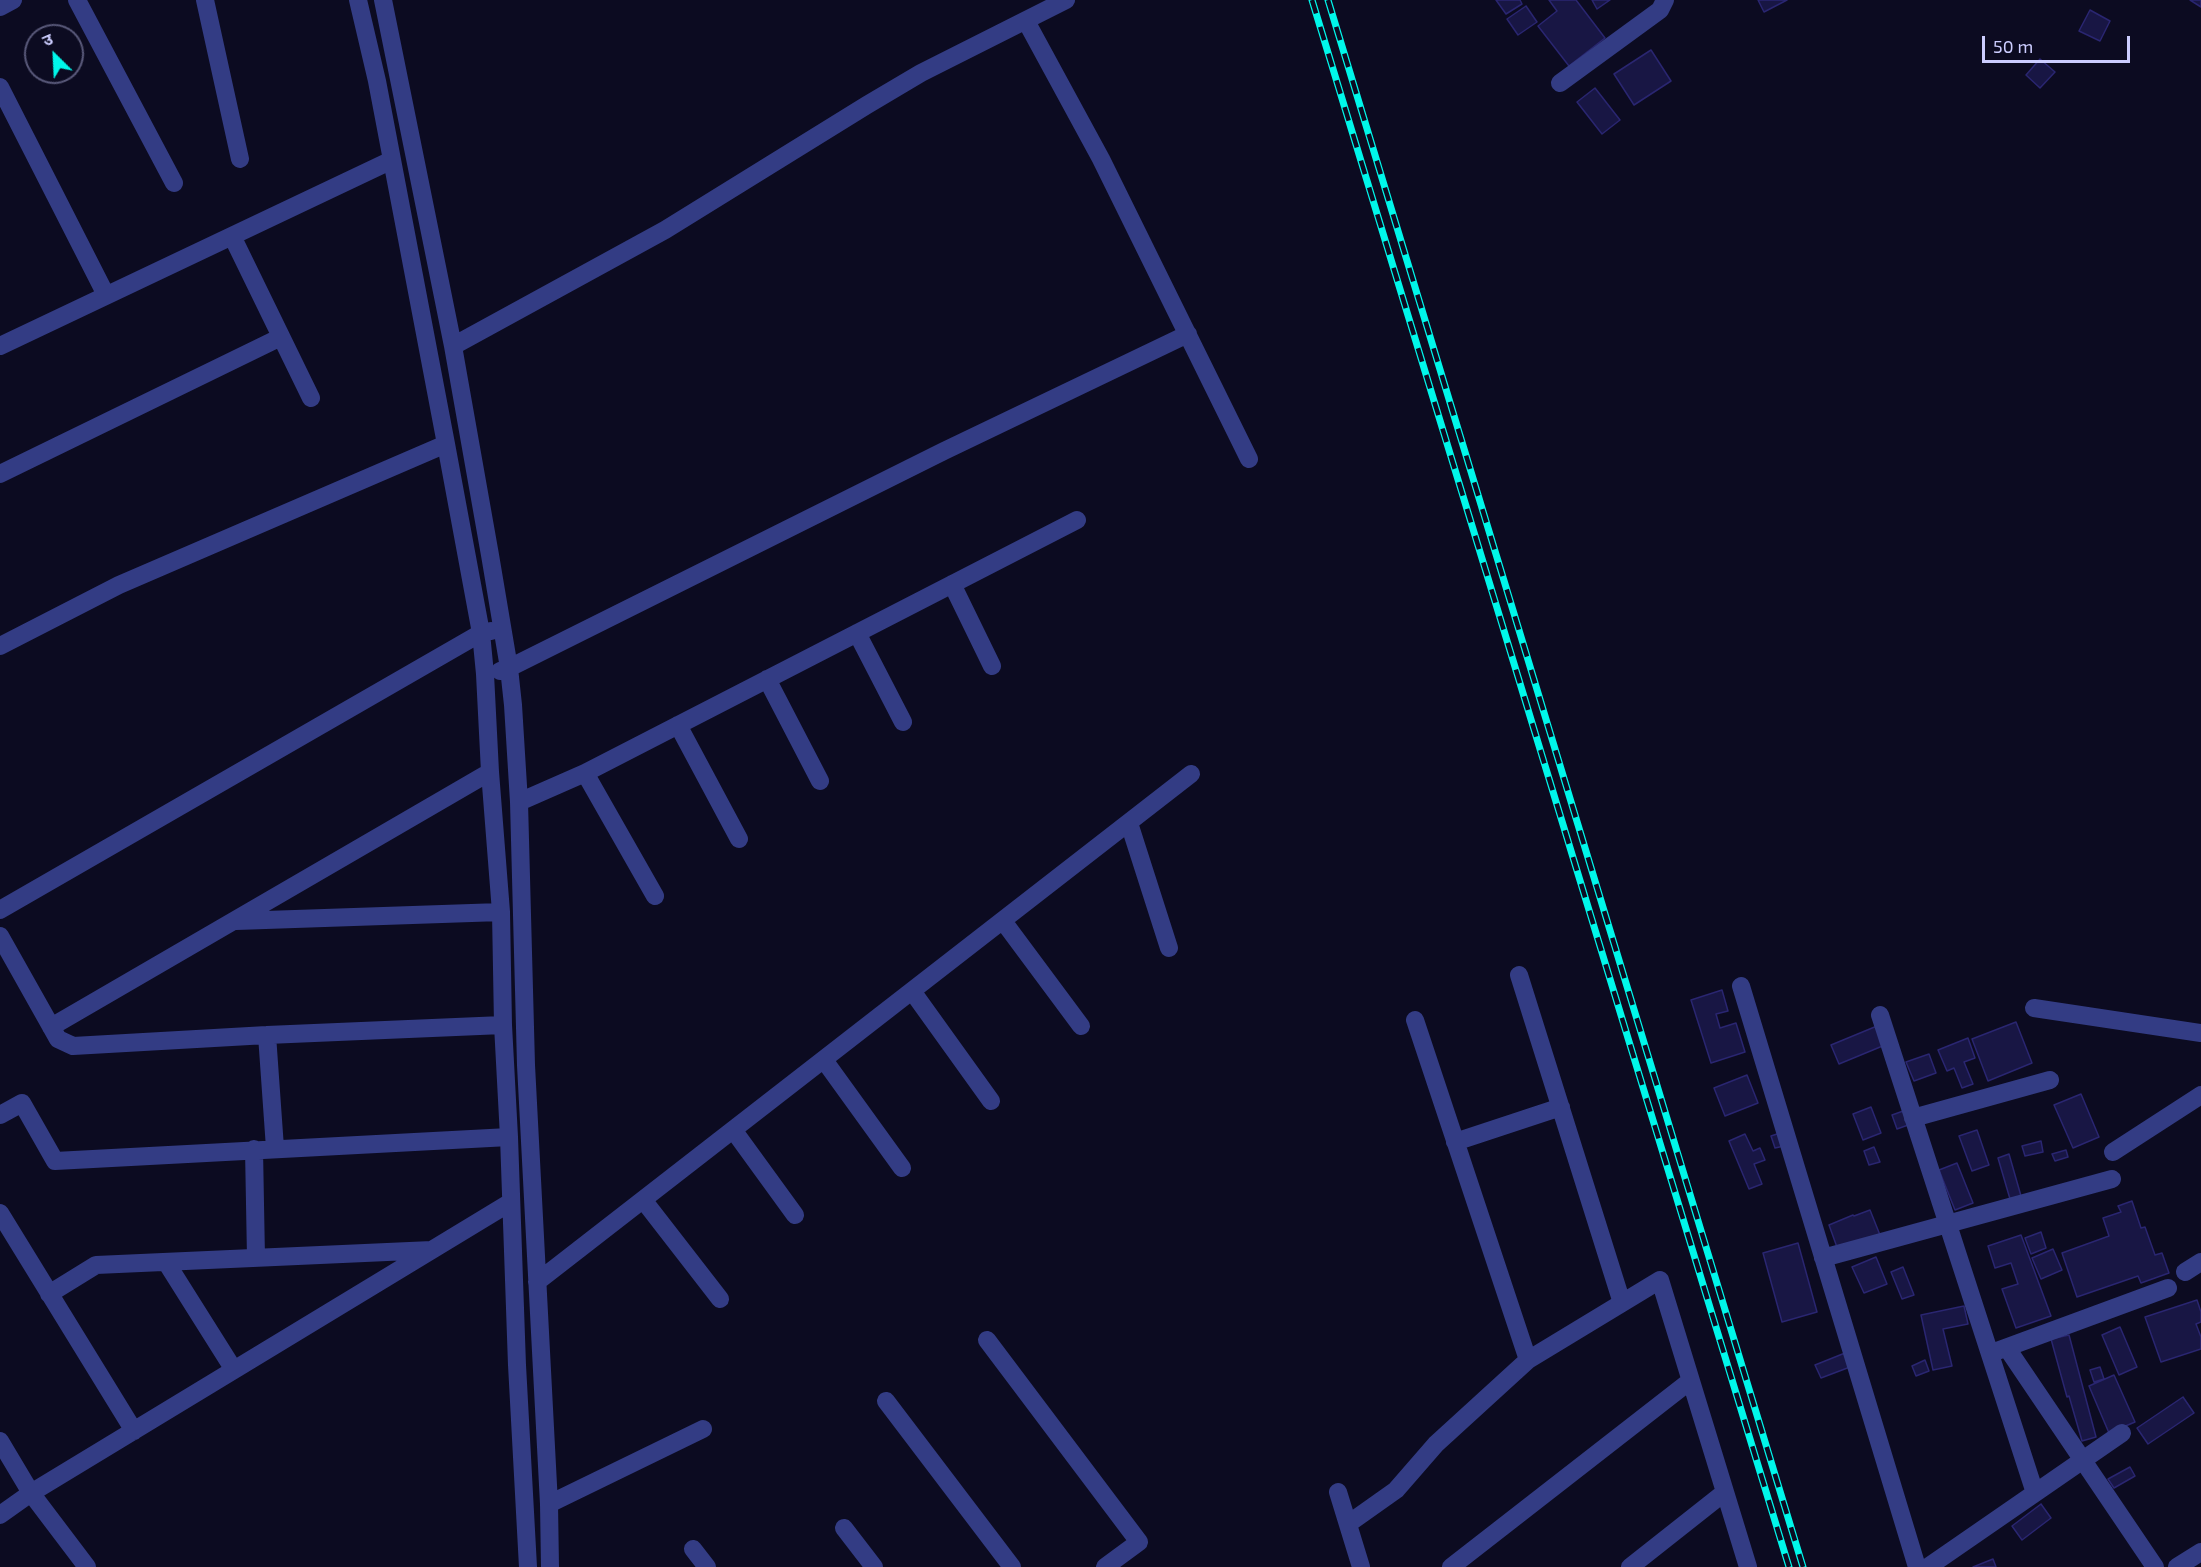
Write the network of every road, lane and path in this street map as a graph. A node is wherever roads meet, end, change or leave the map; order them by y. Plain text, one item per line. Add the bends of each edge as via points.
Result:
1 (13, 0) edge
2 (77, 0) edge
3 (205, 0) edge
4 (358, 0) edge
5 (383, 0) edge
6 (1066, 0) edge
7 (1665, 0) edge
8 (0, 7) edge
9 (1026, 21) junction
10 (1560, 83) dead end
11 (0, 87) edge
12 (240, 159) dead end
13 (392, 160) junction
14 (174, 183) dead end
15 (232, 236) junction
16 (106, 295) junction
17 (1188, 334) junction
18 (281, 337) junction
19 (0, 346) edge
20 (453, 346) junction
21 (311, 398) dead end
22 (446, 444) junction
23 (1249, 459) dead end
24 (0, 474) edge
25 (1077, 520) dead end
26 (952, 584) junction
27 (502, 628) junction
28 (481, 633) junction
29 (857, 633) junction
30 (0, 646) edge
31 (992, 666) dead end
32 (509, 668) junction
33 (485, 674) junction
34 (767, 679) junction
35 (903, 722) dead end
36 (678, 724) junction
37 (490, 772) junction
38 (585, 773) junction
39 (1191, 774) dead end
40 (820, 781) dead end
41 (519, 802) junction
42 (1129, 823) junction
43 (740, 839) dead end
44 (655, 896) dead end
45 (1, 907) edge
46 (501, 912) junction
47 (234, 921) junction
48 (1003, 921) junction
49 (0, 936) edge
50 (1169, 948) dead end
51 (1519, 975) dead end
52 (1741, 986) dead end
53 (912, 991) junction
54 (2034, 1008) dead end
55 (1880, 1015) dead end
56 (1415, 1020) dead end
57 (503, 1025) junction
58 (1081, 1026) dead end
59 (51, 1027) junction
60 (2201, 1033) edge
61 (267, 1035) junction
62 (824, 1060) junction
63 (2050, 1080) dead end
64 (2201, 1095) edge
65 (991, 1101) dead end
66 (1561, 1107) junction
67 (0, 1115) edge
68 (1913, 1118) junction
69 (734, 1131) junction
70 (509, 1137) junction
71 (1455, 1142) junction
72 (275, 1148) junction
73 (254, 1149) junction
74 (2113, 1152) dead end
75 (902, 1168) dead end
76 (2112, 1179) dead end
77 (644, 1201) junction
78 (511, 1202) junction
79 (0, 1214) edge
80 (795, 1215) dead end
81 (1948, 1224) junction
82 (8, 1240) edge
83 (435, 1250) junction
84 (256, 1258) junction
85 (1823, 1258) junction
86 (166, 1262) junction
87 (2201, 1262) edge
88 (2185, 1272) dead end
89 (537, 1282) junction
90 (2168, 1288) dead end
91 (49, 1294) junction
92 (720, 1299) dead end
93 (1622, 1303) junction
94 (987, 1340) dead end
95 (1999, 1351) junction
96 (1528, 1360) junction
97 (234, 1370) junction
98 (1690, 1381) junction
99 (886, 1401) dead end
100 (703, 1429) dead end
101 (134, 1431) junction
102 (2122, 1433) dead end
103 (0, 1441) edge
104 (2082, 1461) junction
105 (1338, 1492) dead end
106 (1725, 1492) junction
107 (31, 1493) junction
108 (2035, 1493) junction
109 (549, 1504) junction
110 (0, 1515) edge
111 (1348, 1524) junction
112 (844, 1528) dead end
113 (693, 1549) dead end
114 (2201, 1552) edge
115 (87, 1567) edge
116 (528, 1567) edge
117 (550, 1567) edge
118 (707, 1567) edge
119 (874, 1567) edge
120 (1012, 1567) edge
121 (1105, 1567) edge
122 (1361, 1567) edge
123 (1451, 1567) edge
124 (1630, 1567) edge
125 (1748, 1567) edge
126 (1917, 1567) edge
127 (1928, 1567) edge
128 (2155, 1567) edge
129 (2177, 1567) edge

1 - 8 street
2 - 14 street
3 - 12 street
4 - 13 street
5 - 20 street
6 - 9 street
7 - 10 street via 1660,10
9 - 17 street via 1086,130
9 - 20 street via 912,79 664,230
11 - 16 street
13 - 15 street
13 - 22 street
15 - 16 street
15 - 18 street
16 - 19 street
17 - 23 street
17 - 32 street
18 - 21 street
18 - 24 street
20 - 27 street
22 - 28 street
22 - 30 street via 118,585
25 - 26 street
26 - 29 street
26 - 31 street
27 - 28 street
27 - 32 street
28 - 33 street
28 - 45 street
29 - 34 street
29 - 35 street
32 - 33 street
32 - 41 street
33 - 37 street
34 - 36 street
34 - 40 street
36 - 38 street
36 - 43 street
37 - 46 street
37 - 47 street
38 - 41 street
38 - 44 street
39 - 42 street
41 - 89 street
42 - 48 street
42 - 50 street
46 - 47 street
46 - 57 street
47 - 59 street
48 - 53 street
48 - 58 street
49 - 59 street
51 - 66 street
52 - 85 street
53 - 62 street
53 - 65 street
54 - 60 street
55 - 68 street
56 - 71 street
57 - 61 street
57 - 70 street
59 - 61 street via 58,1039 73,1046
61 - 72 street
62 - 69 street
62 - 75 street
63 - 68 street
64 - 74 street
66 - 71 street
66 - 93 street
67 - 73 street via 22,1103 55,1161
68 - 81 street
69 - 77 street
69 - 80 street
70 - 72 street
70 - 78 street
71 - 96 street
72 - 73 street
73 - 84 street
76 - 81 street
77 - 89 street
77 - 92 street
78 - 83 street
78 - 116 street
79 - 82 street
81 - 85 street
81 - 95 street
82 - 91 street
83 - 84 street
83 - 97 street
84 - 86 street
85 - 126 street
86 - 91 street via 96,1265
86 - 97 street
87 - 88 street
89 - 109 street
90 - 95 street
91 - 101 street
93 - 96 street
93 - 98 street via 1660,1280
94 - 121 street via 1139,1542
95 - 104 street
95 - 108 street
96 - 111 street via 1436,1444 1396,1490
97 - 101 street
98 - 106 street
98 - 123 street
99 - 120 street
100 - 109 street
101 - 107 street
102 - 104 street
103 - 107 street
104 - 108 street
104 - 128 street
105 - 111 street
106 - 124 street
106 - 125 street
107 - 110 street
107 - 115 street
108 - 127 street
109 - 117 street
111 - 122 street
112 - 119 street
113 - 118 street
114 - 129 street

